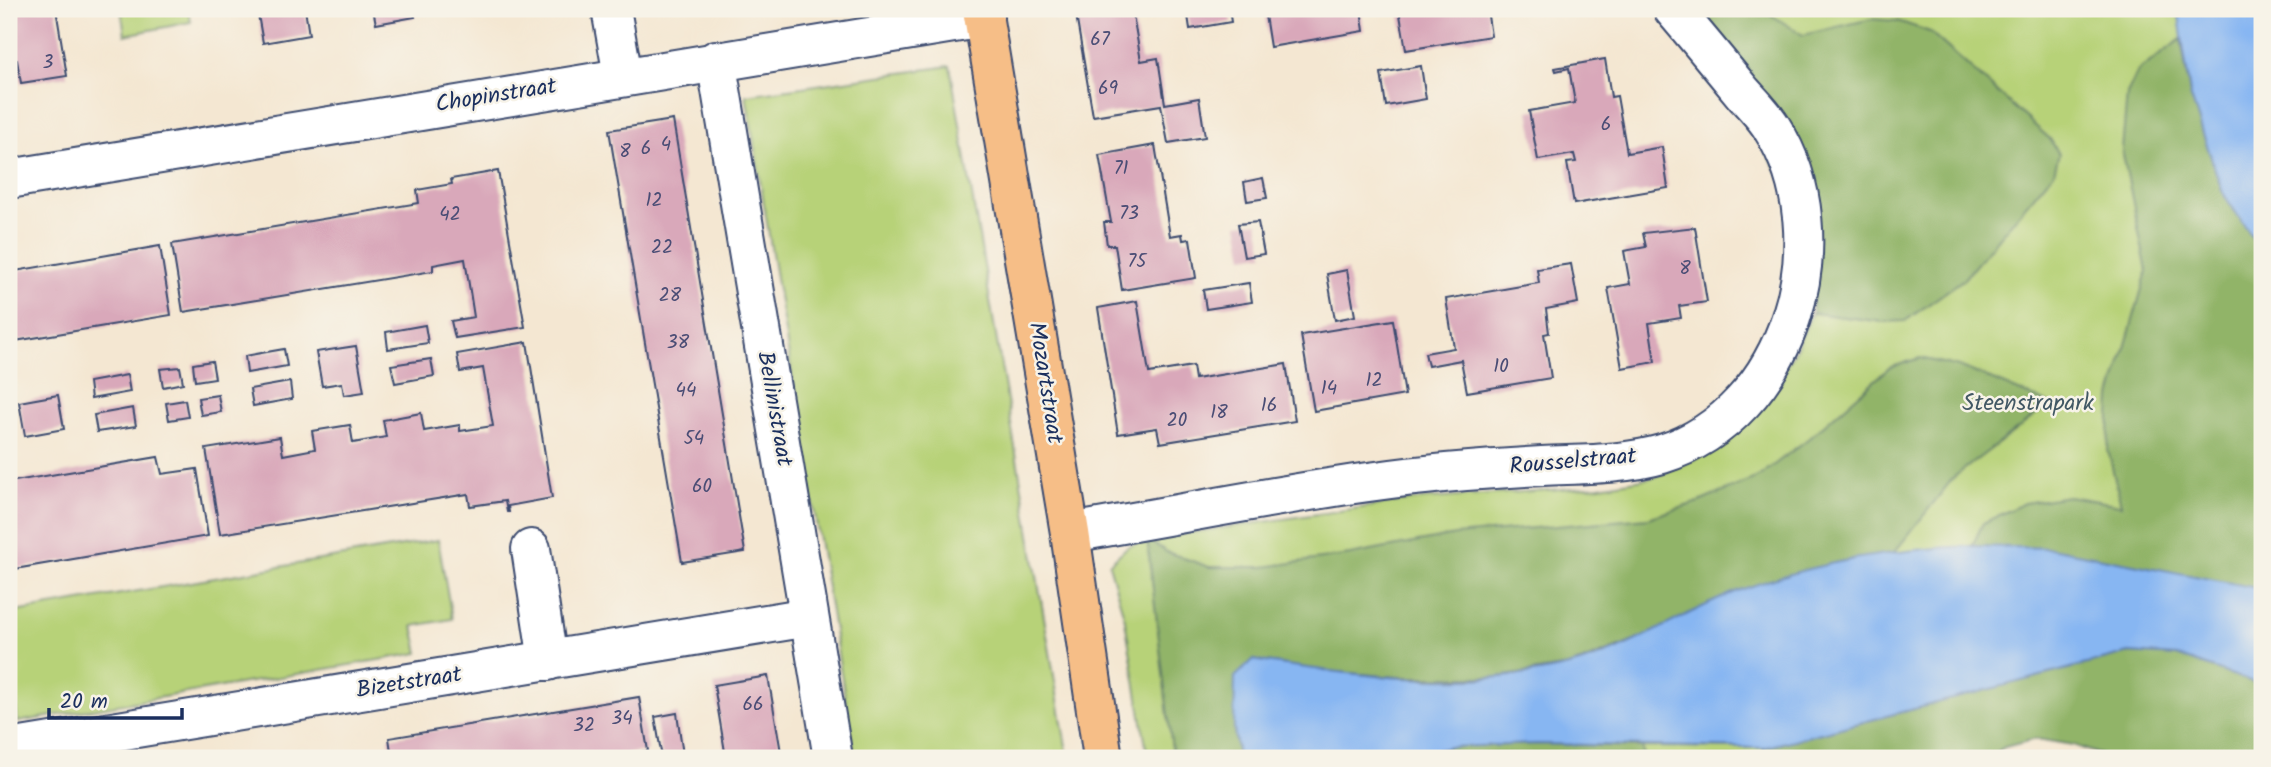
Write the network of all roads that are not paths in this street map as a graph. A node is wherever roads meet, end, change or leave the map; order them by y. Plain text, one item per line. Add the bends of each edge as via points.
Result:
1 (611, 9) edge
2 (1673, 9) edge
3 (983, 13) edge
4 (716, 60) junction
5 (622, 76) junction
6 (9, 178) edge
7 (1070, 533) junction
8 (531, 549) dead end
9 (809, 617) junction
10 (548, 661) junction
11 (9, 749) edge
12 (833, 758) edge
13 (1103, 758) edge

1 - 5 street
2 - 7 street, Rousselstraat via 1773,129 1795,181 1803,223 1801,276 1792,321 1764,375 1737,406 1705,432 1662,453 1610,463 1377,480
3 - 4 street, Chopinstraat
3 - 7 main road, Mozartstraat
4 - 5 street, Chopinstraat
4 - 9 street, Bellinistraat
5 - 6 street, Chopinstraat
7 - 13 main road, Mozartstraat
8 - 10 street
9 - 10 street, Bizetstraat
9 - 12 street, Bellinistraat
10 - 11 street, Bizetstraat

